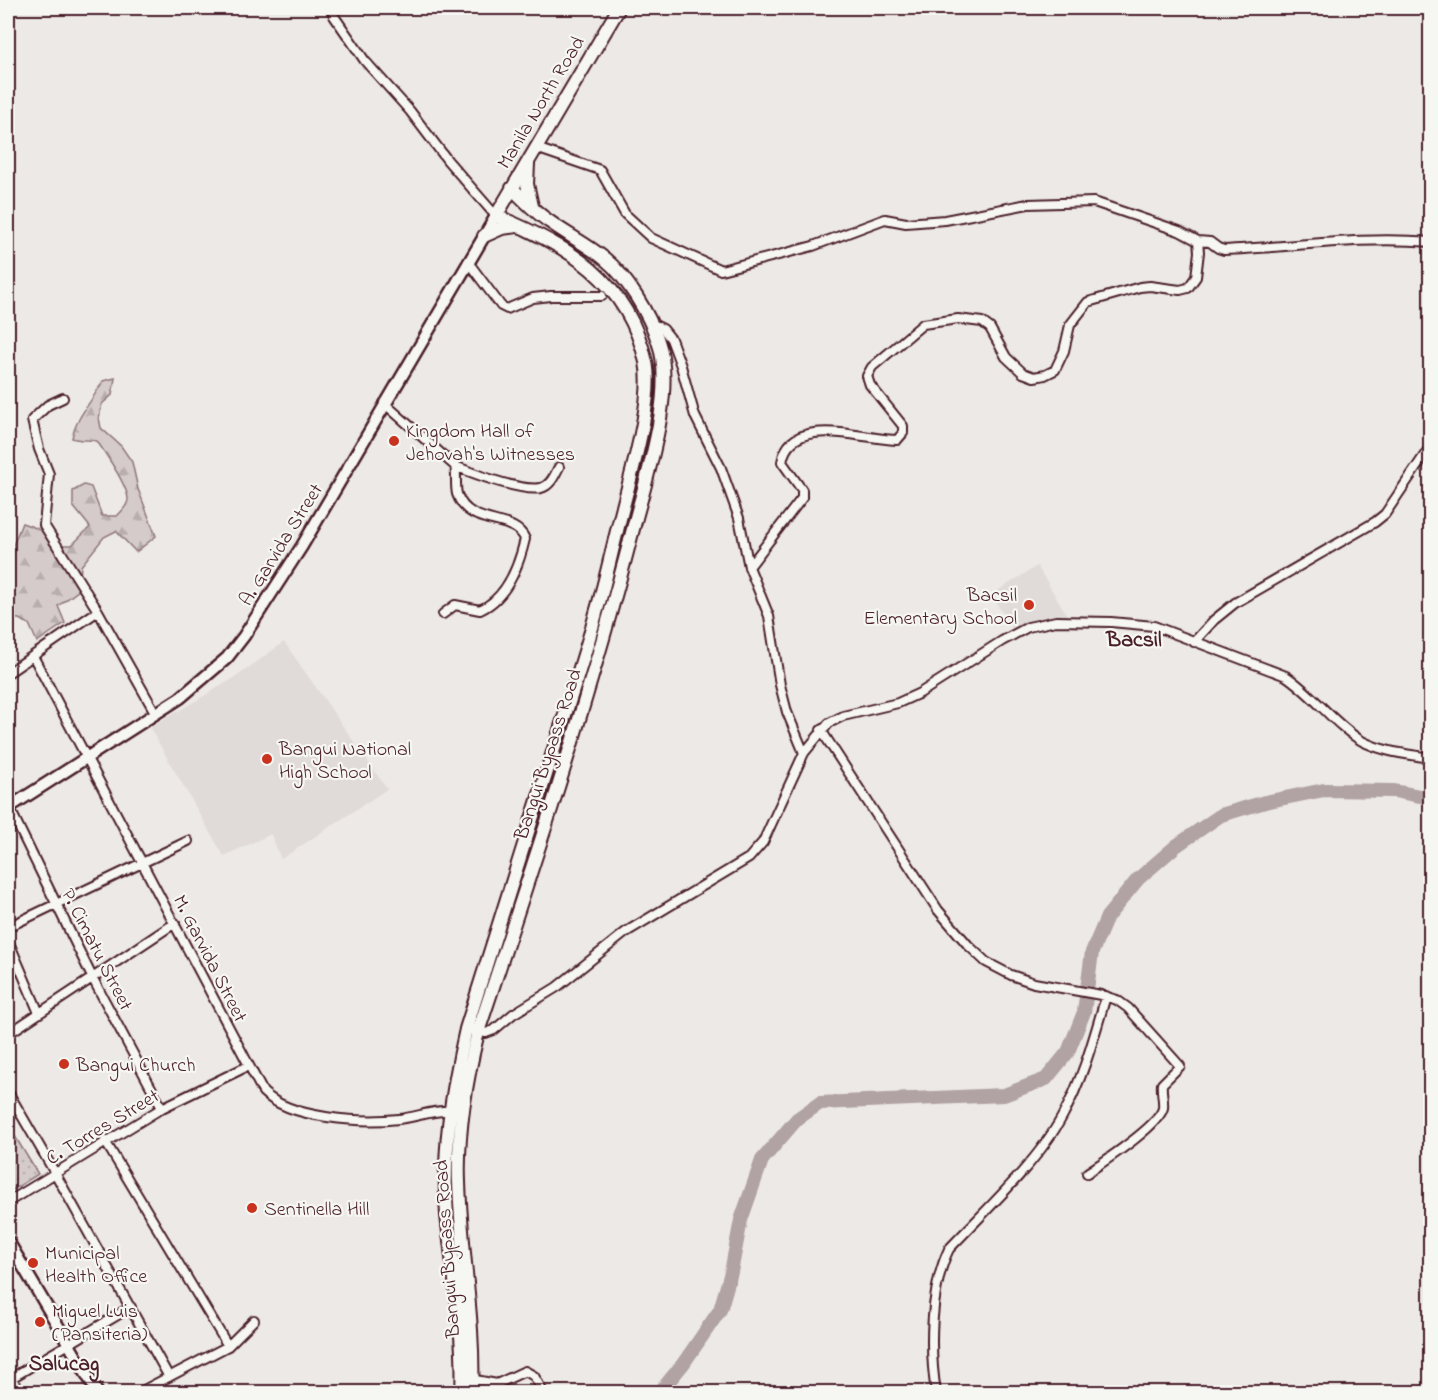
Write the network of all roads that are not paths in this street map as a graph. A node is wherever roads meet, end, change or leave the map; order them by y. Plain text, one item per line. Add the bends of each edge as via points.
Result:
1 (332, 8) edge
2 (619, 8) edge
3 (536, 148) junction
4 (528, 160) junction
5 (512, 188) junction
6 (532, 207) junction
7 (496, 216) junction
8 (520, 226) junction
9 (484, 236) junction
10 (576, 239) junction
11 (1197, 241) junction
12 (1431, 242) edge
13 (567, 252) junction
14 (468, 262) junction
15 (602, 296) dead end
16 (651, 323) junction
17 (63, 398) dead end
18 (384, 403) junction
19 (1431, 447) edge
20 (455, 466) junction
21 (559, 467) dead end
22 (749, 567) junction
23 (98, 610) junction
24 (443, 614) dead end
25 (1194, 642) junction
26 (33, 656) junction
27 (8, 673) edge
28 (156, 714) junction
29 (821, 730) junction
30 (804, 753) junction
31 (87, 758) junction
32 (1431, 758) edge
33 (8, 807) edge
34 (188, 842) dead end
35 (143, 862) junction
36 (57, 904) junction
37 (175, 923) junction
38 (8, 927) edge
39 (8, 940) edge
40 (92, 977) junction
41 (1103, 995) junction
42 (39, 1013) junction
43 (472, 1031) junction
44 (8, 1034) edge
45 (248, 1066) junction
46 (8, 1093) edge
47 (162, 1108) junction
48 (457, 1112) junction
49 (105, 1141) junction
50 (56, 1173) junction
51 (1087, 1173) dead end
52 (8, 1202) edge
53 (8, 1241) edge
54 (131, 1307) junction
55 (254, 1320) dead end
56 (68, 1344) junction
57 (228, 1346) junction
58 (8, 1377) edge
59 (169, 1377) junction
60 (467, 1379) junction
61 (20, 1392) edge
62 (97, 1392) edge
63 (140, 1392) edge
64 (462, 1392) edge
65 (472, 1392) edge
66 (543, 1392) edge
67 (936, 1392) edge

1 - 7 street via 365,61
2 - 3 highway, Manila North Road
3 - 4 highway, Manila North Road
3 - 11 street via 600,170 625,214 651,238 721,270 813,246 885,219 906,223 945,220 1028,204 1094,202
4 - 5 highway, Manila North Road
4 - 6 highway via 527,184
5 - 6 highway, Bangui Bypass Road
5 - 7 highway, Manila North Road
6 - 10 highway, Bangui Bypass Road
7 - 8 highway, Bangui Bypass Road
7 - 9 main road, A. Garvida Street
8 - 9 highway
8 - 13 highway, Bangui Bypass Road
9 - 14 main road, A. Garvida Street
10 - 13 highway
10 - 16 highway, Bangui Bypass Road via 621,275
11 - 12 street via 1210,242 1224,250 1354,241
11 - 22 street via 1196,277 1188,288 1140,287 1088,302 1070,325 1064,351 1054,370 1045,375 1023,373 1006,357 990,328 982,322 957,319 923,324 872,367 867,376 903,426 903,433 897,440 848,433 814,434 789,442 782,462 802,490 802,498
13 - 43 highway, Bangui Bypass Road via 609,286 634,327 647,365 645,408 596,615
14 - 15 street via 507,309 534,298
14 - 18 main road, A. Garvida Street
16 - 22 street via 667,333 675,351 695,416 721,468 739,518
16 - 43 highway, Bangui Bypass Road via 659,342 665,384 649,466 590,685
17 - 23 street via 32,420 49,474 44,525
18 - 20 street
18 - 28 main road, A. Garvida Street via 302,546 244,636 195,687
19 - 25 street via 1385,514 1235,603
20 - 21 street via 486,478 541,488 554,478
20 - 24 street via 458,495 465,508 477,517 513,527 525,539 516,569 495,599 480,610 455,605
22 - 30 street via 769,616 780,685
23 - 26 street
23 - 28 street
25 - 29 street via 1144,625 1040,623 1002,641 920,693 888,706 843,716
25 - 32 street via 1286,676 1360,740 1385,750
26 - 27 street
26 - 31 street, M. Garvida Street
28 - 31 main road, A. Garvida Street
29 - 30 street
29 - 41 street via 938,910 986,962 1034,983
30 - 43 street via 762,842 749,858 626,932 557,987 494,1030
31 - 33 main road, A. Garvida Street
31 - 35 street, M. Garvida Street
33 - 36 street, P. Cimatu Street
34 - 35 street
35 - 36 street
35 - 37 street, M. Garvida Street
36 - 38 street
36 - 40 street, P. Cimatu Street
37 - 40 street
37 - 45 street, M. Garvida Street
39 - 42 street
40 - 42 street
40 - 47 street, P. Cimatu Street
41 - 51 street via 1128,1008 1180,1066 1162,1084 1163,1106 1159,1116 1118,1153
41 - 67 street via 1089,1053 1062,1117 1034,1157 949,1249 942,1262 933,1322
42 - 44 street
43 - 48 highway, Bangui Bypass Road via 471,1062
45 - 47 street, C. Torres Street
45 - 48 street, M. Garvida Street via 270,1100 305,1113 383,1120 442,1110
46 - 50 street
47 - 49 street, C. Torres Street
48 - 60 highway, Bangui Bypass Road via 472,1326
49 - 50 street, C. Torres Street
49 - 57 street
50 - 52 street, C. Torres Street
50 - 54 street
53 - 56 main road
54 - 56 street
54 - 59 street
55 - 57 street
56 - 58 street
56 - 62 main road
57 - 59 street
58 - 61 street
59 - 63 street
60 - 64 highway, Bangui Bypass Road
60 - 65 highway, Bangui Bypass Road
60 - 66 street via 497,1384 525,1371 534,1376

